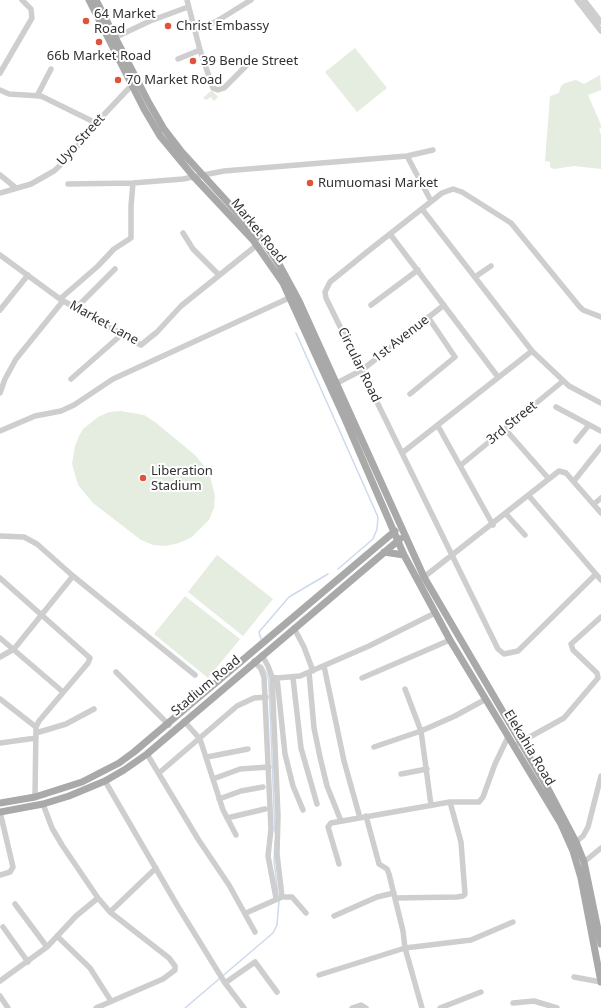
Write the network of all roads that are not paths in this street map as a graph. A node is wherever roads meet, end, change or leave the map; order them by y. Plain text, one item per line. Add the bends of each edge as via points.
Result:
1 (22, 0) edge
2 (89, 0) edge
3 (96, 0) edge
4 (188, 0) edge
5 (251, 0) edge
6 (577, 0) edge
7 (584, 0) edge
8 (188, 7) junction
9 (601, 22) edge
10 (195, 31) junction
11 (601, 32) edge
12 (116, 37) junction
13 (200, 50) junction
14 (178, 59) dead end
15 (248, 64) dead end
16 (51, 69) dead end
17 (0, 73) edge
18 (132, 85) junction
19 (0, 90) edge
20 (37, 96) junction
21 (96, 123) junction
22 (433, 150) dead end
23 (407, 156) junction
24 (0, 175) edge
25 (202, 175) junction
26 (194, 177) junction
27 (133, 183) junction
28 (68, 184) dead end
29 (16, 188) junction
30 (0, 193) edge
31 (431, 201) junction
32 (422, 209) junction
33 (183, 233) dead end
34 (390, 234) junction
35 (257, 245) junction
36 (0, 255) edge
37 (491, 266) dead end
38 (115, 270) dead end
39 (418, 270) junction
40 (28, 274) junction
41 (218, 274) junction
42 (475, 277) junction
43 (289, 298) junction
44 (61, 300) junction
45 (299, 301) junction
46 (371, 305) dead end
47 (444, 305) junction
48 (76, 308) junction
49 (0, 310) edge
50 (428, 317) junction
51 (601, 317) edge
52 (122, 335) junction
53 (532, 351) junction
54 (362, 370) junction
55 (498, 377) junction
56 (71, 379) dead end
57 (563, 381) junction
58 (337, 383) junction
59 (0, 393) edge
60 (410, 394) dead end
61 (601, 403) edge
62 (556, 407) dead end
63 (590, 425) junction
64 (438, 426) junction
65 (505, 429) junction
66 (0, 431) edge
67 (601, 431) edge
68 (576, 441) dead end
69 (601, 447) edge
70 (402, 453) junction
71 (461, 465) junction
72 (549, 479) junction
73 (574, 481) junction
74 (529, 496) junction
75 (601, 498) edge
76 (594, 504) junction
77 (601, 513) edge
78 (506, 514) junction
79 (386, 518) junction
80 (493, 525) junction
81 (400, 527) junction
82 (393, 532) junction
83 (404, 535) junction
84 (525, 535) dead end
85 (0, 536) edge
86 (397, 541) junction
87 (382, 543) junction
88 (384, 552) junction
89 (404, 555) junction
90 (453, 556) junction
91 (596, 574) junction
92 (74, 576) junction
93 (424, 577) junction
94 (0, 578) edge
95 (601, 580) edge
96 (435, 613) junction
97 (42, 614) junction
98 (601, 617) edge
99 (294, 628) junction
100 (0, 638) edge
101 (450, 640) junction
102 (14, 649) junction
103 (262, 655) junction
104 (0, 657) edge
105 (254, 662) junction
106 (324, 666) junction
107 (116, 672) dead end
108 (311, 672) junction
109 (195, 675) dead end
110 (274, 678) junction
111 (293, 678) junction
112 (362, 678) dead end
113 (405, 688) dead end
114 (64, 692) junction
115 (266, 697) junction
116 (486, 698) junction
117 (0, 699) edge
118 (94, 709) dead end
119 (184, 721) junction
120 (169, 725) junction
121 (420, 731) junction
122 (36, 733) junction
123 (508, 737) junction
124 (200, 739) junction
125 (521, 742) junction
126 (0, 743) edge
127 (514, 745) junction
128 (374, 747) dead end
129 (248, 749) dead end
130 (147, 754) junction
131 (207, 757) junction
132 (269, 766) junction
133 (427, 769) junction
134 (159, 773) junction
135 (400, 774) dead end
136 (601, 776) edge
137 (213, 779) junction
138 (104, 781) junction
139 (263, 787) dead end
140 (66, 788) junction
141 (69, 796) junction
142 (35, 797) junction
143 (219, 799) junction
144 (450, 802) junction
145 (0, 803) edge
146 (43, 804) junction
147 (317, 804) dead end
148 (431, 805) junction
149 (265, 809) dead end
150 (303, 810) dead end
151 (0, 812) edge
152 (366, 816) junction
153 (227, 818) junction
154 (360, 818) junction
155 (341, 821) junction
156 (236, 835) dead end
157 (576, 842) junction
158 (601, 848) edge
159 (584, 862) junction
160 (339, 864) dead end
161 (156, 868) junction
162 (0, 875) edge
163 (394, 895) junction
164 (282, 897) junction
165 (98, 898) junction
166 (276, 898) junction
167 (15, 904) dead end
168 (110, 912) junction
169 (246, 913) junction
170 (306, 913) dead end
171 (334, 916) dead end
172 (513, 922) dead end
173 (3, 927) dead end
174 (255, 932) dead end
175 (57, 936) junction
176 (601, 944) edge
177 (47, 947) junction
178 (405, 948) junction
179 (28, 962) junction
180 (319, 975) dead end
181 (574, 977) dead end
182 (224, 981) junction
183 (0, 982) edge
184 (601, 982) edge
185 (277, 992) dead end
186 (481, 992) dead end
187 (0, 996) edge
188 (111, 1002) junction
189 (513, 1003) dead end
190 (8, 1008) edge
191 (96, 1008) edge
192 (244, 1008) edge
193 (352, 1008) edge
194 (366, 1008) edge
195 (422, 1008) edge
196 (440, 1008) edge
197 (556, 1008) edge

1 - 17 street via 31,9 32,18
2 - 18 main road, Market Road
3 - 12 main road, Market Road
4 - 8 street
5 - 10 street
6 - 11 street
7 - 9 street
8 - 10 street
8 - 12 street
10 - 13 street
12 - 25 main road, Market Road via 156,117
13 - 14 street
13 - 15 street via 211,85 218,90 224,88
16 - 20 street
18 - 21 street, Uyo Street
18 - 26 main road, Market Road via 160,136
19 - 20 street via 8,94
20 - 21 street
21 - 29 street, Uyo Street via 54,171 30,184
22 - 23 street
23 - 25 street
23 - 31 street
24 - 29 street
25 - 26 street
25 - 45 main road, Market Road via 264,242
26 - 27 street
26 - 35 main road, Market Road
27 - 28 street
27 - 44 street via 131,238 114,249
29 - 30 street, Uyo Street
31 - 32 street, Circular Road
31 - 51 street, Circular Road via 448,190 458,190 504,218 519,232 579,306
32 - 34 street, Circular Road
32 - 42 street
33 - 41 street via 193,249
34 - 39 street
34 - 54 street, Circular Road via 330,282 325,292
35 - 41 street, Market Lane
35 - 43 main road, Market Road via 275,270
36 - 40 street, Market Lane
37 - 42 street
38 - 48 street
39 - 46 street
39 - 47 street
40 - 44 street, Market Lane
40 - 49 street
41 - 52 street, Market Lane via 142,345
42 - 53 street
43 - 45 street
43 - 66 street via 113,379 61,411 35,416
43 - 79 main road, Market Road via 342,412
44 - 48 street, Market Lane
44 - 59 street via 16,359
45 - 58 main road, Market Road
47 - 50 street, 1st Avenue
47 - 55 street
48 - 52 street, Market Lane
50 - 54 street, 1st Avenue
50 - 60 street via 455,357
52 - 56 street
53 - 55 street
53 - 57 street
54 - 58 street, 1st Avenue
54 - 70 street, Circular Road
55 - 64 street
57 - 61 street
57 - 65 street, 3rd Street
58 - 81 main road, Market Road
62 - 63 street
63 - 67 street
63 - 68 street
64 - 70 street
64 - 71 street
65 - 71 street, 3rd Street
65 - 72 street
69 - 73 street
70 - 90 street, Circular Road
71 - 80 street
72 - 73 street via 562,471
72 - 74 street
73 - 76 street
74 - 78 street
74 - 91 street
75 - 76 street
76 - 77 street
78 - 80 street
78 - 84 street
79 - 82 main road, Market Road
79 - 87 main road
80 - 90 street
81 - 82 main road, Stadium Road
81 - 83 main road, Market Road
82 - 86 main road, Market Road
82 - 87 main road, Stadium Road
83 - 86 main road, Stadium Road
83 - 93 main road, Elekahia Road
85 - 92 street via 17,536 30,540
86 - 88 main road, Stadium Road
86 - 89 main road, Elekahia Road
87 - 120 main road, Stadium Road
88 - 89 main road
88 - 99 main road, Stadium Road
89 - 96 main road, Elekahia Road
90 - 91 street, Circular Road via 493,642 504,654 518,651
90 - 93 street
91 - 95 street
92 - 97 street
92 - 109 street
93 - 125 main road, Elekahia Road
94 - 97 street
96 - 101 main road, Elekahia Road
96 - 106 street
97 - 102 street
97 - 114 street via 90,658
98 - 125 street via 571,644 573,650 598,678 564,718
99 - 103 main road, Stadium Road
99 - 108 street via 302,642
100 - 102 street
101 - 112 street
101 - 116 main road, Elekahia Road
102 - 104 street
102 - 114 street
103 - 105 main road, Stadium Road
103 - 110 street
105 - 115 street via 263,673
105 - 119 main road, Stadium Road
106 - 108 street
106 - 154 street via 344,761
107 - 120 street
108 - 111 street
108 - 155 street via 314,728 327,786
110 - 111 street
110 - 150 street via 287,766
110 - 164 street via 277,854
111 - 147 street via 301,748
113 - 121 street
114 - 122 street via 39,721
115 - 124 street via 254,698 237,706
115 - 132 street
116 - 121 street via 455,716
116 - 123 main road, Elekahia Road
117 - 122 street
118 - 122 street via 66,724
119 - 124 street
119 - 130 main road, Stadium Road
120 - 140 main road, Stadium Road via 119,763
121 - 128 street
121 - 133 street
122 - 126 street
122 - 142 street
123 - 127 main road, Elekahia Road
123 - 144 street via 480,801
124 - 131 street
124 - 134 street
125 - 127 street
125 - 157 main road, Elekahia Road via 564,816
127 - 184 main road, Elekahia Road via 561,824 572,851 587,904
129 - 131 street
130 - 134 street
130 - 138 main road, Stadium Road
131 - 137 street
132 - 137 street via 240,769
132 - 166 street via 271,829 268,856
133 - 135 street
133 - 148 street
134 - 169 street
136 - 157 street via 588,827
137 - 143 street
138 - 141 main road, Stadium Road
138 - 161 street
139 - 143 street
140 - 141 main road
140 - 142 main road, Stadium Road
141 - 146 main road, Stadium Road
142 - 145 main road, Stadium Road
143 - 153 street
144 - 148 street
144 - 163 street via 461,842 465,894 457,897
146 - 151 main road, Stadium Road
146 - 165 street via 52,828
148 - 152 street
149 - 153 street
151 - 162 street via 13,867 10,872
152 - 154 street
152 - 163 street via 379,864 387,869
153 - 156 street
154 - 155 street
155 - 160 street via 331,823 328,827
157 - 159 main road, Elekahia Road
158 - 159 street
159 - 176 main road, Elekahia Road
161 - 168 street
161 - 182 street
163 - 171 street via 377,897
163 - 178 street
164 - 166 street
164 - 170 street via 292,897
165 - 168 street
165 - 175 street
166 - 169 street
167 - 177 street
168 - 188 street via 169,958 176,969 163,979
169 - 174 street
172 - 178 street via 471,940
173 - 179 street
175 - 177 street
175 - 188 street via 90,968
177 - 179 street
178 - 180 street
178 - 195 street
179 - 183 street
181 - 184 street
182 - 185 street via 256,962
182 - 192 street
186 - 196 street
187 - 190 street
188 - 191 street
189 - 197 street via 534,1001
193 - 194 street via 360,1005

